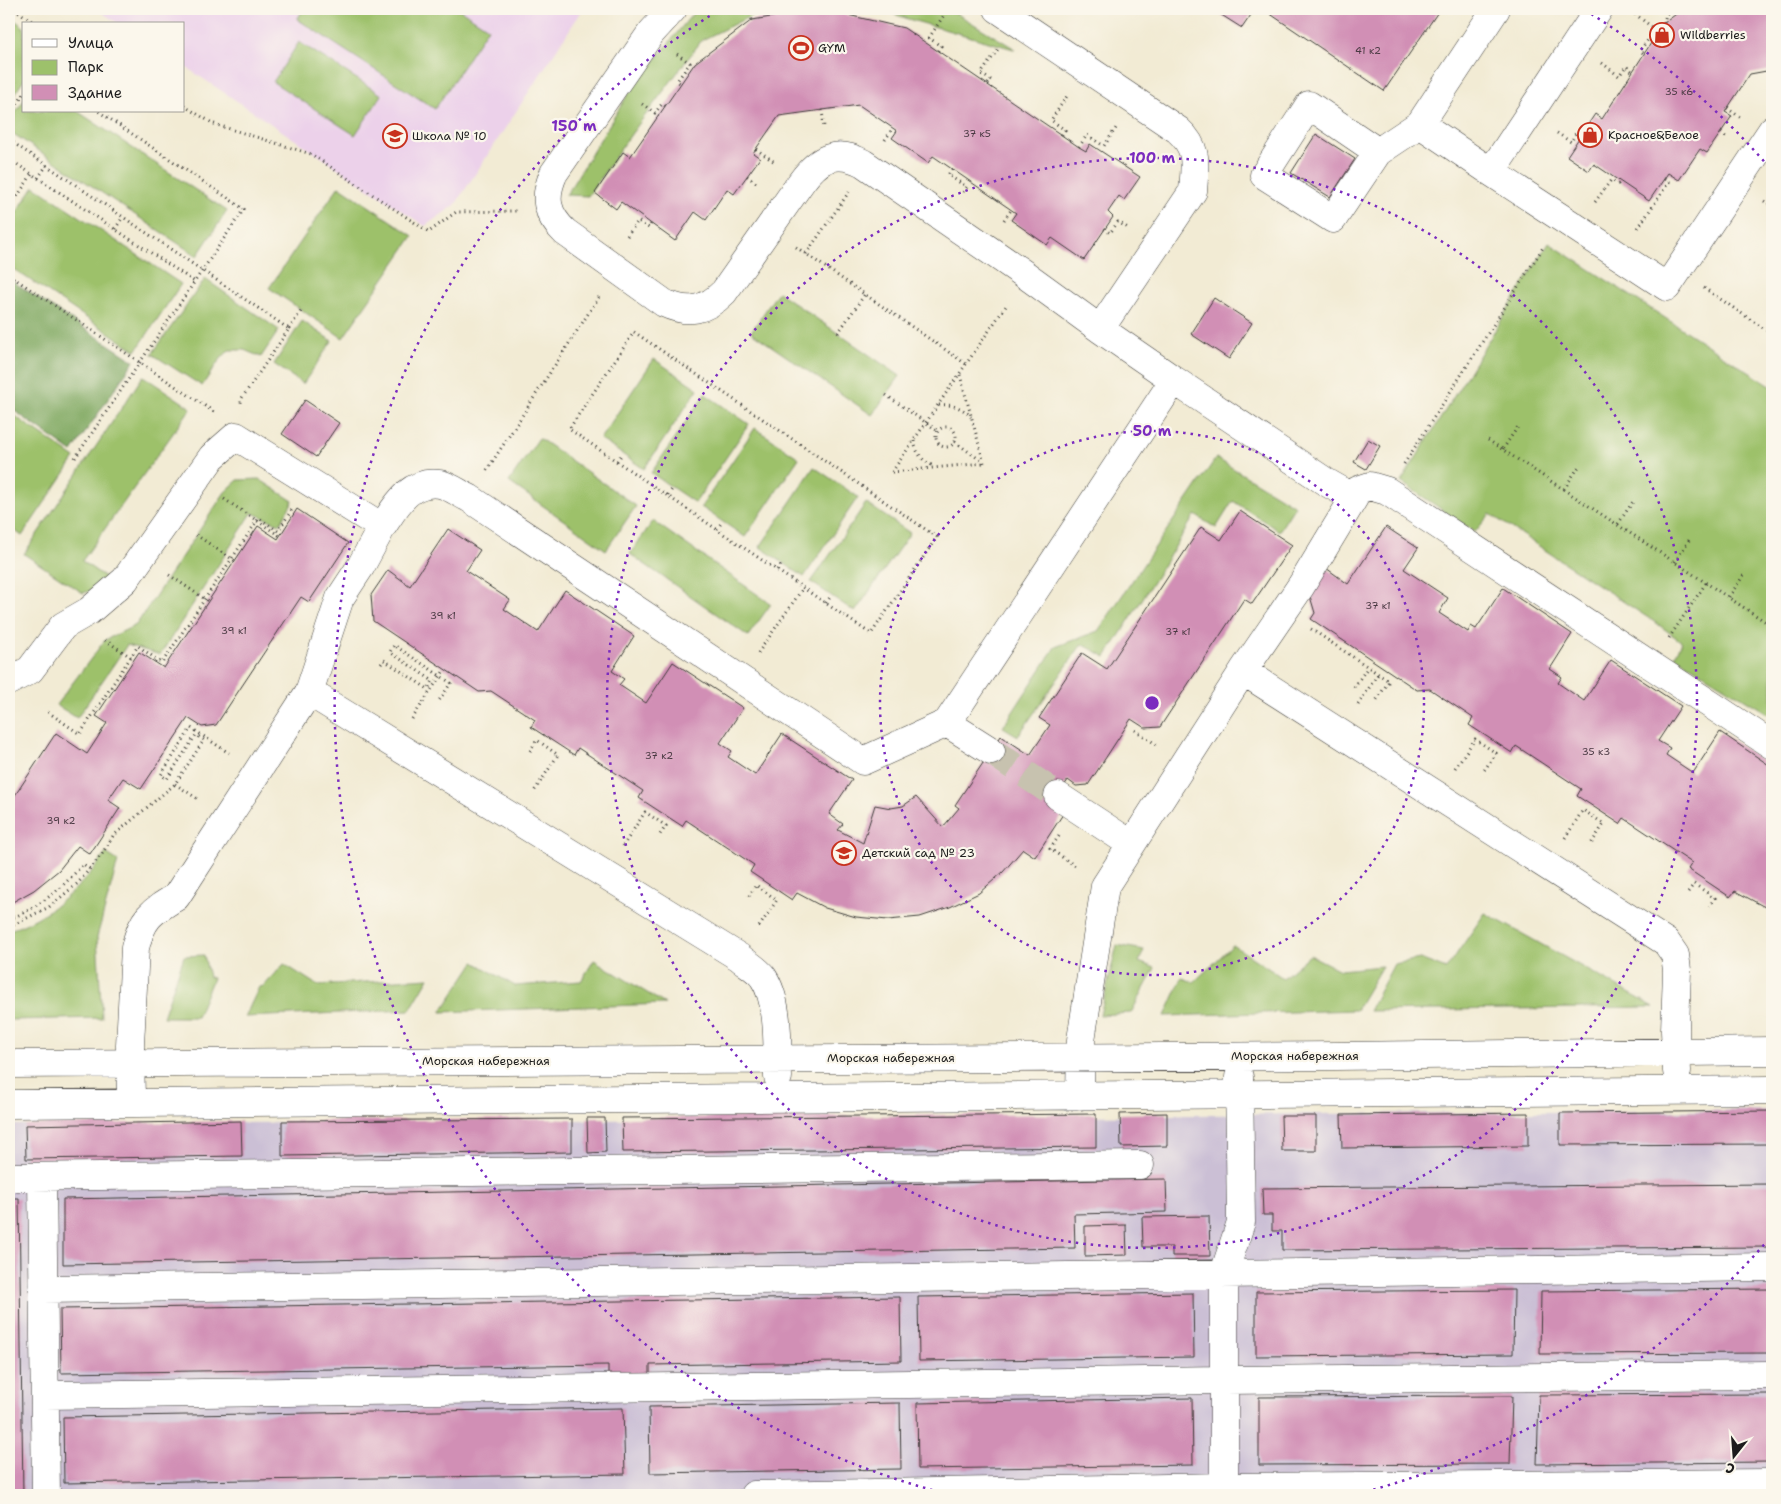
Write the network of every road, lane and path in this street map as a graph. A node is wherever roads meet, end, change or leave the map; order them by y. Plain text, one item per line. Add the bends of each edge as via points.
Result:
1 (14, 9) edge
2 (672, 9) edge
3 (749, 9) edge
4 (781, 9) edge
5 (948, 9) edge
6 (1496, 9) edge
7 (1599, 9) edge
8 (1628, 9) edge
9 (1673, 9) edge
10 (782, 15) dead end
11 (1007, 15) edge
12 (752, 20) dead end
13 (34, 22) edge
14 (1664, 24) dead end
15 (938, 51) dead end
16 (1644, 54) dead end
17 (1086, 68) junction
18 (988, 84) dead end
19 (22, 97) edge
20 (1134, 101) junction
21 (185, 107) edge
22 (99, 112) edge
23 (9, 116) edge
24 (1420, 124) junction
25 (1772, 130) edge
26 (1062, 135) dead end
27 (9, 140) edge
28 (1079, 147) dead end
29 (1378, 152) dead end
30 (9, 159) edge
31 (47, 165) junction
32 (867, 166) junction
33 (1492, 172) junction
34 (32, 174) junction
35 (38, 178) junction
36 (1664, 179) dead end
37 (9, 209) edge
38 (549, 211) junction
39 (123, 217) junction
40 (1562, 218) junction
41 (769, 228) junction
42 (115, 229) junction
43 (806, 254) junction
44 (1620, 256) junction
45 (617, 269) junction
46 (203, 270) junction
47 (1677, 270) junction
48 (9, 276) edge
49 (1027, 276) junction
50 (195, 282) junction
51 (865, 294) junction
52 (302, 310) dead end
53 (289, 329) junction
54 (1100, 329) junction
55 (838, 333) dead end
56 (1772, 334) edge
57 (140, 363) junction
58 (966, 364) junction
59 (960, 374) junction
60 (1174, 380) junction
61 (886, 395) dead end
62 (938, 406) junction
63 (972, 418) junction
64 (926, 423) junction
65 (1519, 425) dead end
66 (938, 431) junction
67 (236, 436) junction
68 (1488, 440) dead end
69 (914, 441) junction
70 (955, 442) junction
71 (1503, 449) junction
72 (622, 454) dead end
73 (75, 458) dead end
74 (617, 462) junction
75 (984, 463) junction
76 (1580, 465) dead end
77 (937, 467) junction
78 (196, 480) junction
79 (673, 488) dead end
80 (1564, 490) junction
81 (1387, 491) junction
82 (668, 496) junction
83 (468, 498) junction
84 (1354, 498) junction
85 (1634, 500) dead end
86 (296, 504) dead end
87 (257, 520) junction
88 (722, 522) dead end
89 (1618, 524) junction
90 (382, 527) junction
91 (717, 529) junction
92 (194, 534) dead end
93 (280, 536) dead end
94 (1691, 538) dead end
95 (233, 560) junction
96 (783, 562) dead end
97 (1675, 562) junction
98 (777, 570) junction
99 (1745, 573) dead end
100 (167, 574) dead end
101 (1706, 583) junction
102 (803, 588) junction
103 (831, 596) dead end
104 (1729, 597) junction
105 (206, 600) junction
106 (826, 603) junction
107 (1283, 611) junction
108 (1772, 626) edge
109 (102, 639) dead end
110 (132, 658) junction
111 (381, 664) dead end
112 (1651, 666) junction
113 (1368, 667) junction
114 (445, 669) dead end
115 (1243, 671) junction
116 (1378, 674) junction
117 (440, 676) junction
118 (740, 679) junction
119 (9, 681) edge
120 (1371, 685) dead end
121 (433, 687) dead end
122 (1354, 687) dead end
123 (309, 692) junction
124 (1376, 701) dead end
125 (438, 702) dead end
126 (48, 712) dead end
127 (947, 722) junction
128 (1135, 730) dead end
129 (1475, 739) dead end
130 (210, 741) dead end
131 (1156, 744) dead end
132 (1772, 745) edge
133 (530, 751) dead end
134 (991, 751) tunnel mouth
135 (1483, 772) dead end
136 (175, 784) junction
137 (9, 791) edge
138 (15, 795) dead end
139 (1058, 796) tunnel mouth
140 (198, 799) dead end
141 (1583, 810) dead end
142 (516, 819) junction
143 (660, 836) dead end
144 (1057, 839) dead end
145 (1131, 844) junction
146 (1592, 844) dead end
147 (1050, 849) dead end
148 (90, 869) junction
149 (604, 873) junction
150 (1688, 892) dead end
151 (749, 896) dead end
152 (777, 900) dead end
153 (1709, 906) dead end
154 (9, 919) edge
155 (9, 927) edge
156 (1772, 1051) edge
157 (1676, 1052) junction
158 (1239, 1056) junction
159 (1337, 1056) junction
160 (1080, 1057) junction
161 (1146, 1057) junction
162 (778, 1059) junction
163 (414, 1061) junction
164 (209, 1063) junction
165 (9, 1064) edge
166 (130, 1064) junction
167 (1678, 1090) junction
168 (1772, 1090) edge
169 (1239, 1094) junction
170 (1339, 1094) junction
171 (1148, 1095) junction
172 (1080, 1096) junction
173 (778, 1097) junction
174 (410, 1100) junction
175 (131, 1102) junction
176 (210, 1102) junction
177 (9, 1104) edge
178 (1140, 1165) dead end
179 (9, 1177) edge
180 (42, 1177) junction
181 (1772, 1267) edge
182 (1224, 1273) junction
183 (44, 1289) junction
184 (1772, 1374) edge
185 (1224, 1380) junction
186 (45, 1395) junction
187 (1772, 1483) edge
188 (1224, 1491) edge
189 (46, 1495) edge
190 (754, 1495) edge

1 - 13 path
2 - 38 street via 554,173 547,198
3 - 12 path
4 - 10 path
5 - 15 path via 929,38 941,46
6 - 24 street
7 - 33 street
8 - 16 path via 1656,30 1640,50
9 - 14 path via 1666,14
11 - 17 street
11 - 18 path via 982,74 991,80
17 - 20 street
17 - 26 path via 1051,120 1065,130
19 - 23 path
20 - 28 path via 1104,146 1087,135
20 - 54 street via 1187,138 1196,164 1193,191
21 - 38 path via 214,124 311,154 429,232 456,212
22 - 46 path via 244,209
24 - 29 street
24 - 33 street
25 - 47 street
27 - 31 path
30 - 34 path
31 - 35 path
31 - 39 path
32 - 41 street via 844,156 824,160 808,173
32 - 43 path
32 - 49 street
33 - 40 street
34 - 35 path
34 - 37 path
35 - 42 path
36 - 44 path via 1669,182
38 - 45 street via 565,232
39 - 42 path
39 - 46 path
40 - 44 street
40 - 81 path
41 - 43 path
41 - 45 street via 724,292 703,308 689,310 664,303
42 - 50 path
43 - 51 path
44 - 47 street via 1667,287
45 - 83 path
46 - 50 path
46 - 53 path
47 - 56 path
48 - 57 path
49 - 54 street
49 - 58 path
50 - 57 path
51 - 55 path
51 - 58 path
52 - 53 path
53 - 67 path via 242,398
54 - 60 street
57 - 67 path via 226,421
57 - 73 path
58 - 59 path
59 - 62 path
59 - 63 path
60 - 84 street
60 - 127 street
61 - 64 path
62 - 63 path via 960,408
62 - 64 path
63 - 75 path
64 - 66 path
64 - 69 path
65 - 71 path
66 - 70 path via 940,445 950,446
66 - 70 path via 946,426 952,428 956,433
67 - 78 street via 212,457
67 - 90 street
68 - 71 path
69 - 77 path via 924,460
69 - 77 path via 892,472
70 - 75 path
71 - 80 path
72 - 74 path
74 - 82 path
74 - 106 path via 569,428 634,332 937,537 871,634
75 - 77 path
76 - 80 path
78 - 87 path
78 - 119 street via 126,580 90,611 63,626 30,670
79 - 82 path
80 - 89 path
81 - 84 street via 1370,486 1358,490
81 - 112 street
82 - 91 path
83 - 90 street via 440,484 419,486 402,497
83 - 118 street
84 - 107 street
85 - 89 path
86 - 87 path via 278,530
87 - 93 path
87 - 95 path
88 - 91 path
89 - 97 path
90 - 123 street via 340,598
91 - 98 path
92 - 95 path
94 - 97 path
95 - 105 path
96 - 98 path
97 - 101 path
98 - 102 path
99 - 104 path
100 - 105 path
101 - 104 path
101 - 112 path
102 - 106 path
102 - 118 path
103 - 106 path
104 - 108 path
105 - 110 path via 162,663 138,646
107 - 113 path
107 - 115 street
109 - 110 path
110 - 126 path via 80,734
111 - 117 path via 384,660 428,689 433,681 390,652 394,645
112 - 132 street
113 - 116 path
113 - 122 path
114 - 117 path
115 - 145 street
115 - 157 street via 1666,942 1675,955 1677,970
116 - 120 path
116 - 124 path via 1389,681
117 - 121 path
117 - 125 path via 451,683
118 - 127 street via 863,761
123 - 142 street
123 - 166 street via 176,897 157,908 138,934
127 - 134 street
128 - 131 path
129 - 135 path via 1496,753
130 - 136 path via 191,728 161,775 167,778 196,735 204,740
133 - 142 path via 537,740 558,755
136 - 140 path
136 - 148 path via 113,836
137 - 138 path
139 - 145 street
141 - 146 path via 1604,824
142 - 149 street
143 - 149 path via 666,826 645,812
144 - 147 path
145 - 160 street via 1105,886
148 - 154 path via 83,864 44,900
148 - 155 path via 49,907
149 - 162 street via 739,956 762,977 773,1000
150 - 153 path via 1694,884 1699,887 1715,898
151 - 152 path via 756,885
156 - 157 street, Морская набережная
157 - 159 street, Морская набережная
157 - 167 street
158 - 159 street, Морская набережная
158 - 161 street, Морская набережная
158 - 169 street
159 - 170 street
160 - 161 street, Морская набережная
160 - 162 street, Морская набережная
160 - 172 street
161 - 171 street
162 - 163 street, Морская набережная
162 - 173 street
163 - 164 street, Морская набережная
163 - 174 street
164 - 166 street, Морская набережная
164 - 176 street
165 - 166 street, Морская набережная
166 - 175 street
167 - 168 street
167 - 170 street
169 - 170 street
169 - 171 street
169 - 182 street via 1241,1222
171 - 172 street
172 - 173 street
173 - 174 street
174 - 176 street
175 - 176 street
175 - 177 street
178 - 180 street
179 - 180 street
180 - 183 street
181 - 182 street
182 - 183 street
182 - 185 street
183 - 186 street
184 - 185 street
185 - 186 street
185 - 188 street
186 - 189 street
187 - 188 street
188 - 190 street

